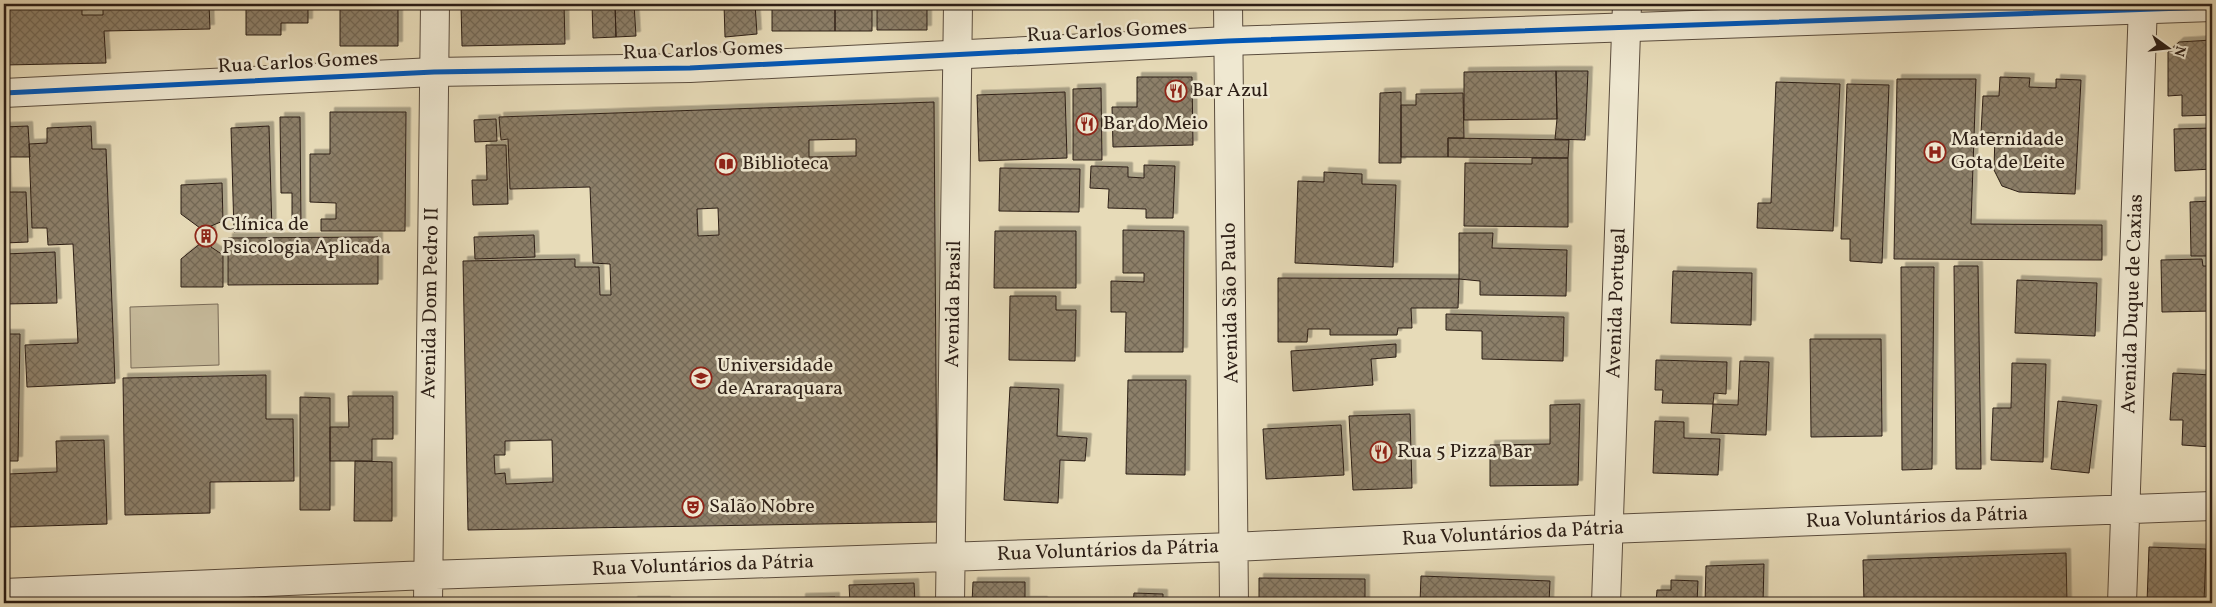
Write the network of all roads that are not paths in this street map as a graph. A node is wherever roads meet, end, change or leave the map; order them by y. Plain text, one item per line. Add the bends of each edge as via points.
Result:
1 (435, 4) edge
2 (958, 4) edge
3 (1228, 4) edge
4 (2143, 7) edge
5 (2212, 8) edge
6 (1627, 16) edge
7 (1228, 41) junction
8 (957, 54) junction
9 (434, 72) junction
10 (4, 93) edge
11 (2212, 506) edge
12 (2126, 510) junction
13 (1608, 530) junction
14 (1233, 546) junction
15 (951, 557) junction
16 (428, 575) junction
17 (4, 593) edge
18 (428, 603) edge
19 (950, 603) edge
20 (1234, 603) edge
21 (1606, 603) edge
22 (2122, 603) edge

1 - 9 street, Avenida Dom Pedro II
2 - 8 street, Avenida Brasil
3 - 7 street, Avenida São Paulo
4 - 5 street, Rua Carlos Gomes
4 - 6 street, Rua Carlos Gomes
4 - 12 street, Avenida Duque de Caxias
6 - 7 street, Rua Carlos Gomes
6 - 13 street, Avenida Portugal
7 - 8 street, Rua Carlos Gomes
7 - 14 street, Avenida São Paulo
8 - 9 street, Rua Carlos Gomes via 690,68
8 - 15 street, Avenida Brasil
9 - 10 street, Rua Carlos Gomes
9 - 16 street, Avenida Dom Pedro II
11 - 12 street, Rua Voluntários da Pátria
12 - 13 street, Rua Voluntários da Pátria
12 - 22 street, Avenida Duque de Caxias
13 - 14 street, Rua Voluntários da Pátria
13 - 21 street, Avenida Portugal
14 - 15 street, Rua Voluntários da Pátria
14 - 20 street, Avenida São Paulo
15 - 16 street, Rua Voluntários da Pátria
15 - 19 street, Avenida Brasil
16 - 17 street, Rua Voluntários da Pátria
16 - 18 street, Avenida Dom Pedro II

